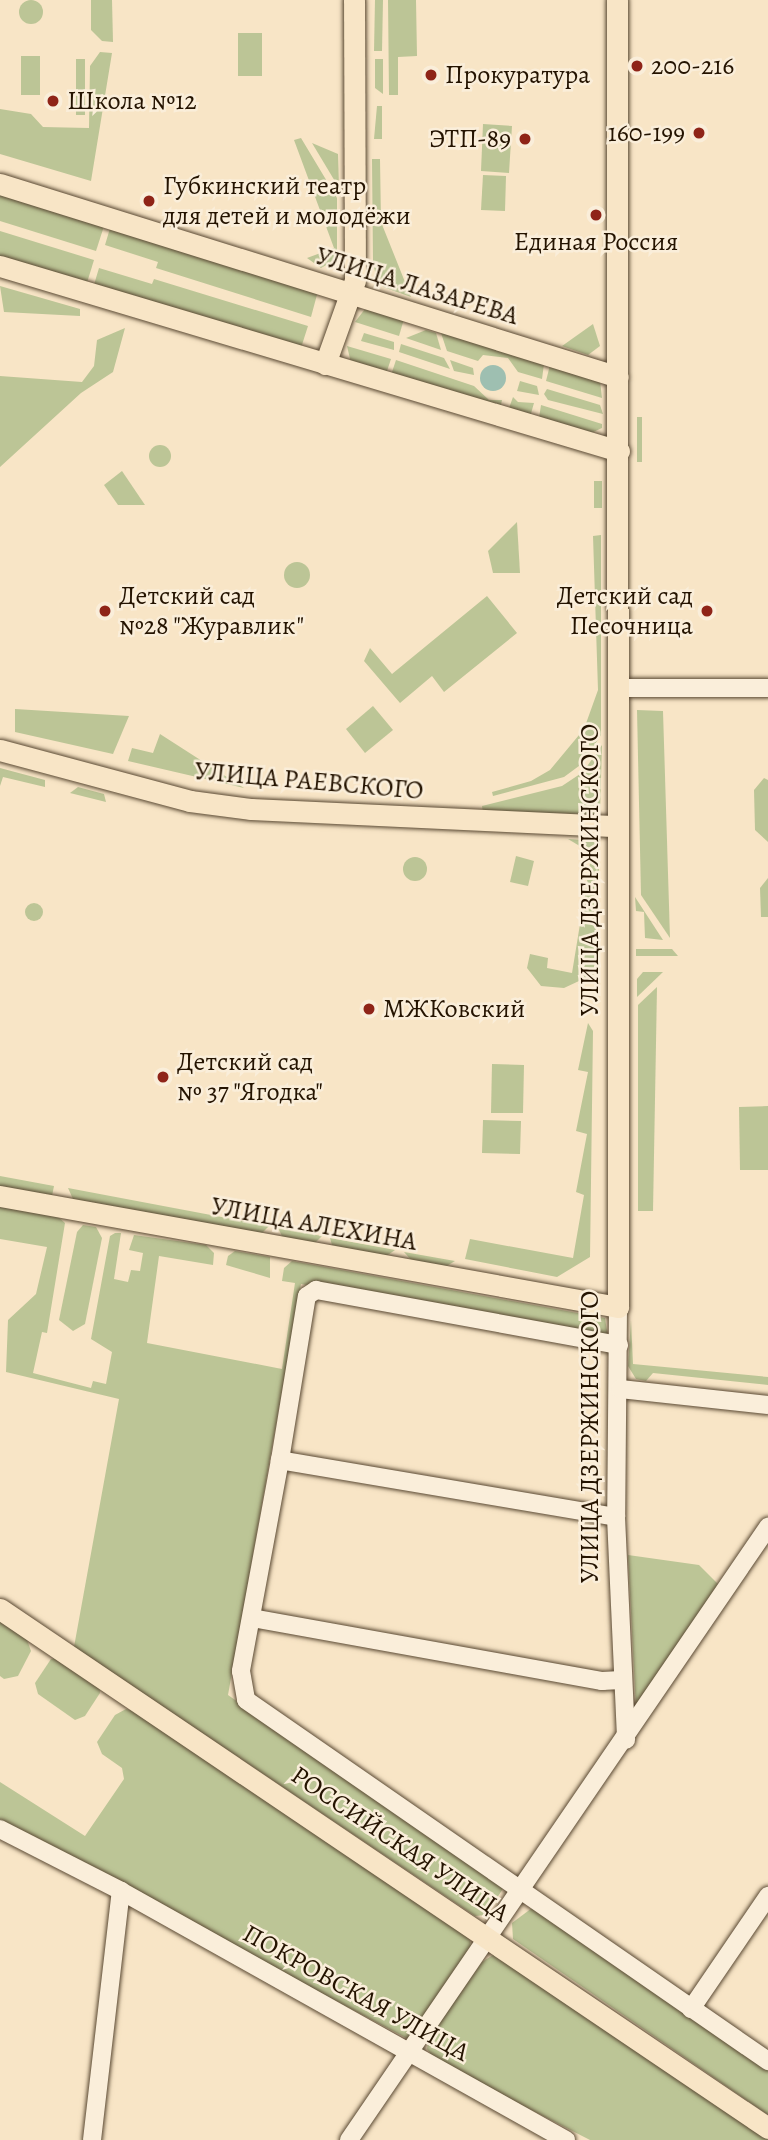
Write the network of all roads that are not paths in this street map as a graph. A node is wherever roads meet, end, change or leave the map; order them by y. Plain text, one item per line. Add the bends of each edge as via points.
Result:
1 (354, 0) edge
2 (617, 0) edge
3 (0, 184) edge
4 (0, 266) edge
5 (351, 294) junction
6 (325, 364) junction
7 (618, 377) junction
8 (619, 452) junction
9 (618, 688) junction
10 (768, 688) edge
11 (0, 750) edge
12 (618, 826) junction
13 (0, 1196) edge
14 (618, 1307) junction
15 (620, 1345) junction
16 (620, 1389) junction
17 (768, 1405) edge
18 (280, 1460) junction
19 (616, 1517) junction
20 (768, 1527) edge
21 (0, 1609) edge
22 (252, 1618) junction
23 (621, 1680) junction
24 (626, 1740) junction
25 (0, 1829) edge
26 (121, 1891) junction
27 (522, 1892) junction
28 (768, 1896) edge
29 (488, 1937) junction
30 (691, 2009) junction
31 (409, 2053) junction
32 (768, 2061) edge
33 (768, 2129) edge
34 (92, 2140) edge
35 (349, 2140) edge
36 (566, 2140) edge

1 - 5 main road via 355,280
2 - 7 main road, УЛИЦА ДЗЕРЖИНСКОГО
3 - 5 main road, УЛИЦА ЛАЗАРЕВА
4 - 6 main road
5 - 6 main road
5 - 7 main road, УЛИЦА ЛАЗАРЕВА
6 - 8 main road
7 - 8 main road, УЛИЦА ДЗЕРЖИНСКОГО
8 - 9 main road, УЛИЦА ДЗЕРЖИНСКОГО
9 - 10 street
9 - 12 main road, УЛИЦА ДЗЕРЖИНСКОГО
11 - 12 main road, УЛИЦА РАЕВСКОГО via 190,801 251,809 455,822
12 - 14 main road, УЛИЦА ДЗЕРЖИНСКОГО
13 - 14 main road, УЛИЦА АЛЕХИНА
14 - 15 street, УЛИЦА ДЗЕРЖИНСКОГО
15 - 16 street, УЛИЦА ДЗЕРЖИНСКОГО
15 - 18 street via 316,1290 307,1296
16 - 17 street
16 - 19 street, УЛИЦА ДЗЕРЖИНСКОГО
18 - 19 street
18 - 22 street
19 - 23 street, УЛИЦА ДЗЕРЖИНСКОГО
20 - 24 street
21 - 29 main road, РОССИЙСКАЯ УЛИЦА
22 - 23 street via 602,1681
22 - 27 street via 241,1671 246,1700
23 - 24 street, УЛИЦА ДЗЕРЖИНСКОГО
24 - 27 street
25 - 26 street, ПОКРОВСКАЯ УЛИЦА
26 - 31 street, ПОКРОВСКАЯ УЛИЦА
26 - 34 street
27 - 29 street
27 - 30 street
28 - 30 street
29 - 31 street
29 - 33 main road, РОССИЙСКАЯ УЛИЦА
30 - 32 street
31 - 35 street
31 - 36 street, ПОКРОВСКАЯ УЛИЦА

